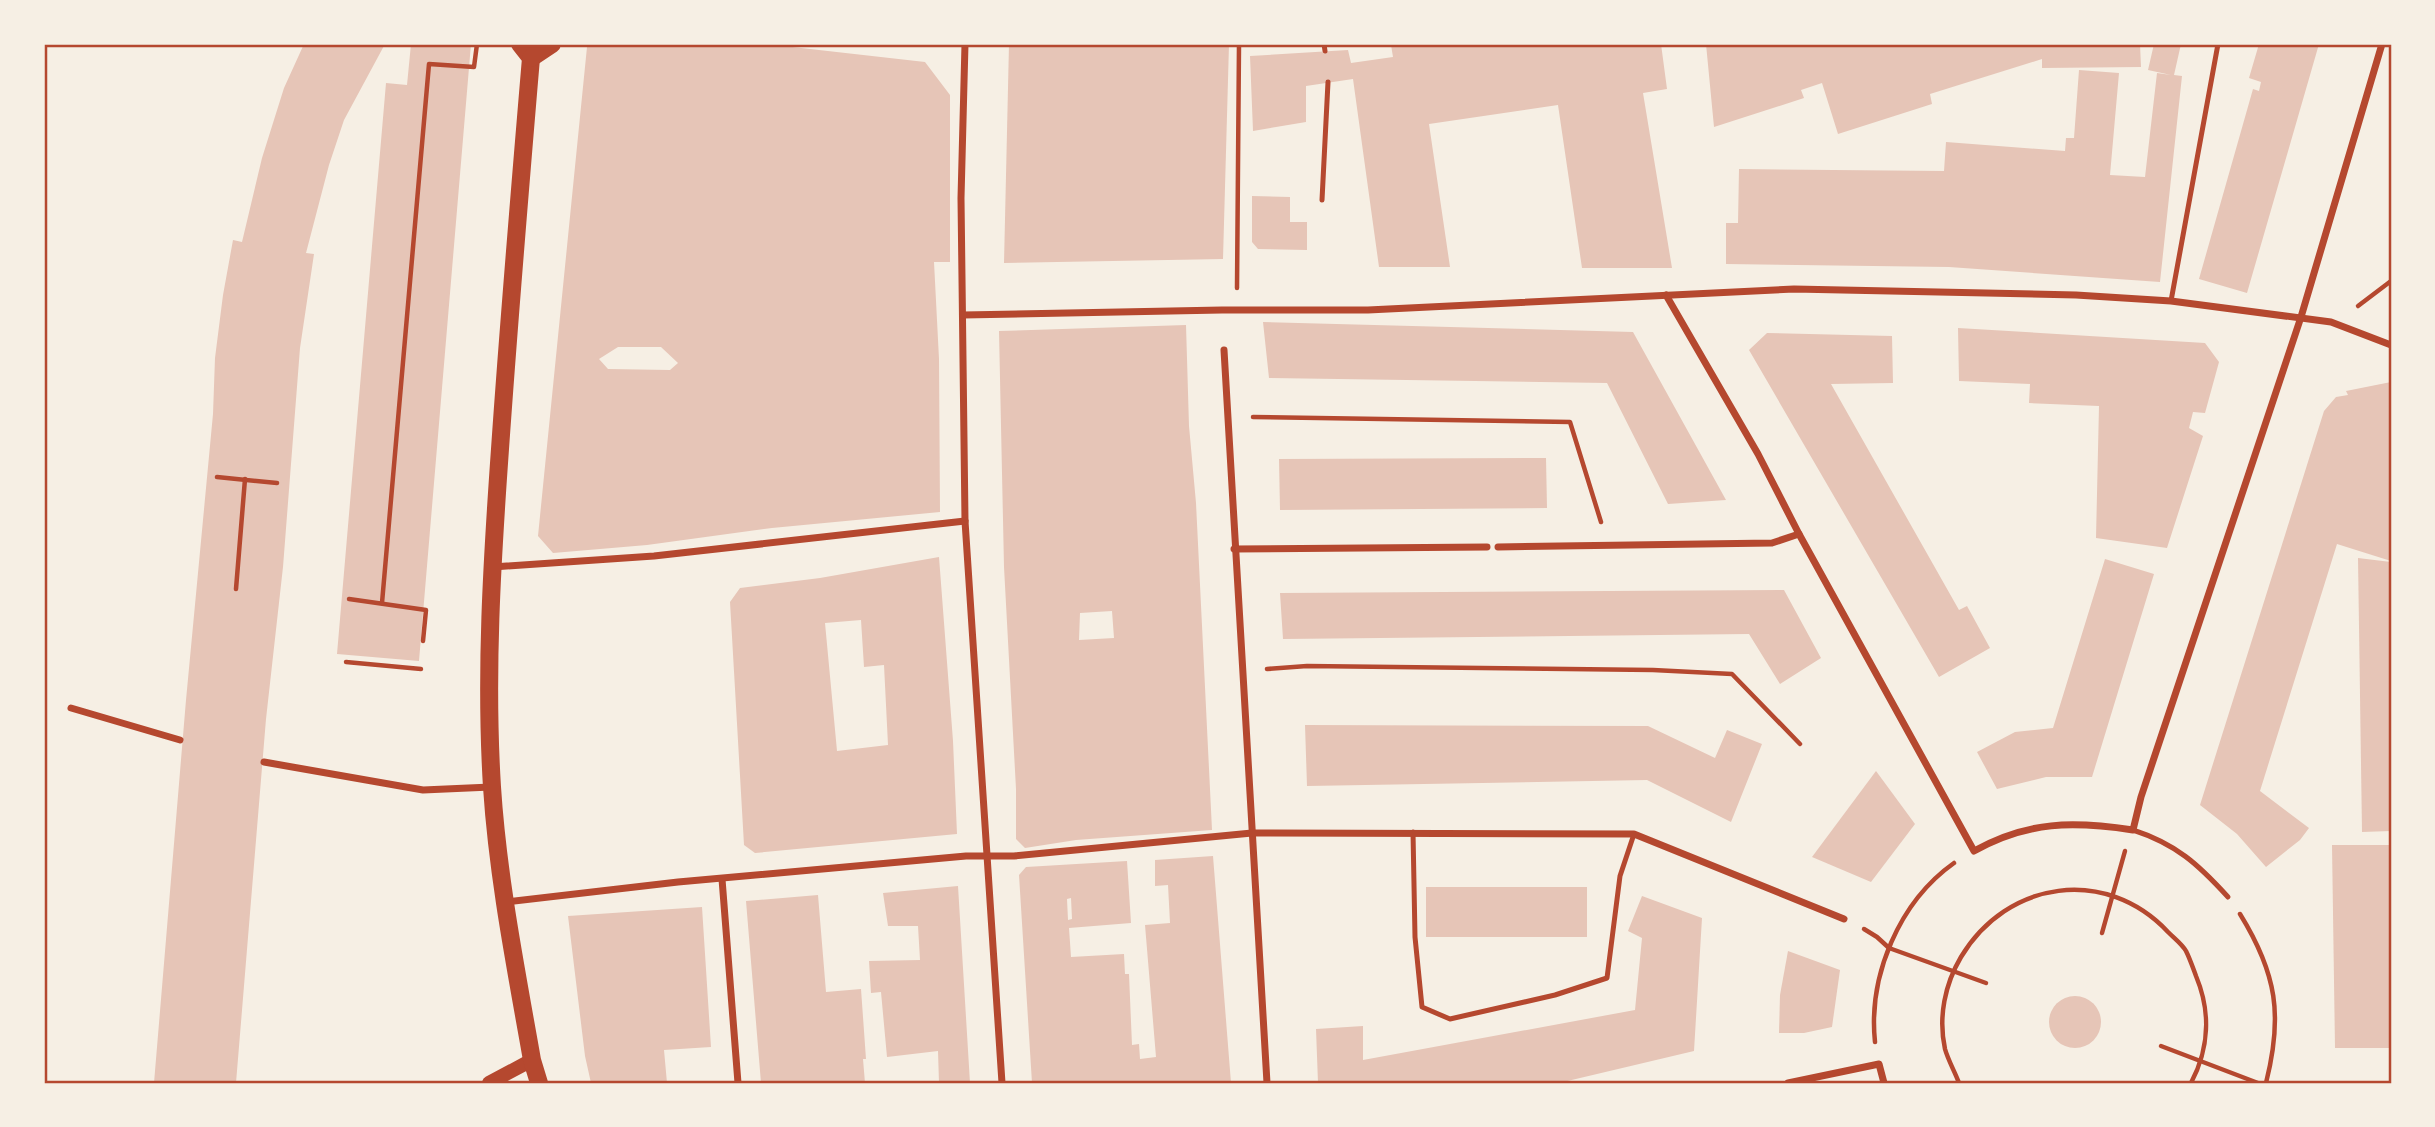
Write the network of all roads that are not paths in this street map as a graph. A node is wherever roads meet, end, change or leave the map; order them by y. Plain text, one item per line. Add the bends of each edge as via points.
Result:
1 (552, 44) edge
2 (965, 44) edge
3 (1324, 44) edge
4 (2218, 44) edge
5 (2382, 44) edge
6 (525, 51) edge
7 (1325, 51) dead end
8 (1328, 82) dead end
9 (1322, 200) dead end
10 (1666, 295) junction
11 (2171, 301) junction
12 (963, 315) junction
13 (2301, 317) junction
14 (2391, 345) edge
15 (1224, 350) dead end
16 (965, 521) junction
17 (1799, 534) junction
18 (1487, 547) joint
19 (1498, 547) joint
20 (1234, 550) junction
21 (492, 567) junction
22 (71, 708) dead end
23 (180, 740) dead end
24 (264, 762) dead end
25 (492, 787) junction
26 (2133, 830) junction
27 (1413, 832) junction
28 (1252, 833) junction
29 (1634, 834) junction
30 (989, 856) junction
31 (722, 879) junction
32 (2228, 897) road end
33 (505, 902) junction
34 (1844, 919) dead end
35 (531, 1060) junction
36 (489, 1083) edge
37 (539, 1083) edge
38 (738, 1083) edge
39 (1002, 1083) edge
40 (1267, 1083) edge
41 (1788, 1083) edge
42 (1884, 1083) edge

1 - 6 main road
2 - 12 street
3 - 7 lane
4 - 11 lane
5 - 13 street
6 - 21 main road
8 - 9 lane
10 - 11 street via 1794,289
10 - 12 street via 1368,310
10 - 17 street
11 - 13 street
12 - 16 street
13 - 14 street via 2331,322
13 - 26 street
15 - 20 street
16 - 21 street via 654,556
16 - 30 street
17 - 19 street via 1772,543
17 - 26 street via 1974,851 2000,837 2052,825
18 - 19 lane
18 - 20 street
20 - 28 street
21 - 25 main road via 488,669
22 - 23 street
24 - 25 street via 423,790
25 - 33 main road
26 - 32 lane via 2159,838 2188,856
27 - 28 street
27 - 29 street
27 - 29 lane via 1422,1007 1450,1019 1607,978 1620,876
28 - 30 street
28 - 40 street
29 - 34 street
30 - 31 street
30 - 39 street
31 - 33 street
31 - 38 street
33 - 35 main road
35 - 36 main road
35 - 37 main road
41 - 42 street via 1879,1064

